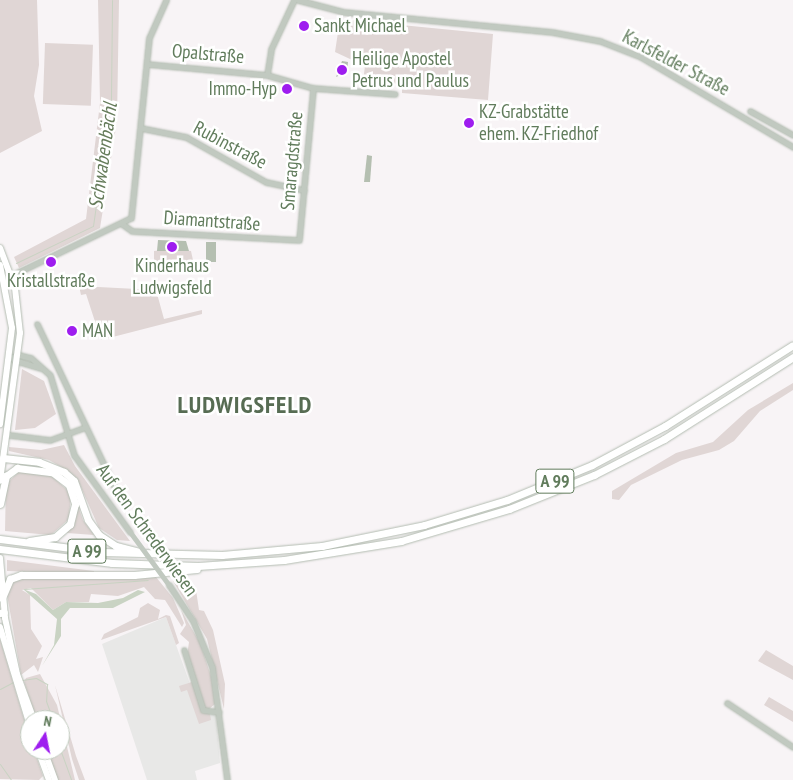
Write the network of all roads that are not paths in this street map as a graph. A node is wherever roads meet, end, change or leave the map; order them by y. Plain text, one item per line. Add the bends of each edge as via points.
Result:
1 (166, 0) edge
2 (296, 0) edge
3 (147, 64) junction
4 (267, 75) junction
5 (313, 88) junction
6 (396, 94) dead end
7 (750, 111) dead end
8 (141, 128) junction
9 (793, 135) edge
10 (793, 147) edge
11 (304, 190) junction
12 (122, 224) junction
13 (300, 238) joint
14 (0, 248) edge
15 (0, 265) edge
16 (12, 277) junction
17 (4, 279) junction
18 (37, 324) dead end
19 (793, 345) edge
20 (793, 357) edge
21 (10, 358) junction
22 (18, 358) junction
23 (0, 424) edge
24 (86, 427) junction
25 (10, 435) dead end
26 (66, 436) junction
27 (1, 460) edge
28 (0, 482) edge
29 (114, 486) dead end
30 (0, 504) edge
31 (0, 539) edge
32 (18, 542) junction
33 (0, 548) edge
34 (157, 556) junction
35 (0, 558) edge
36 (224, 564) junction
37 (0, 566) edge
38 (2, 598) junction
39 (2, 612) edge
40 (0, 626) edge
41 (184, 650) dead end
42 (15, 675) junction
43 (18, 685) junction
44 (727, 703) dead end
45 (25, 710) edge
46 (29, 710) edge
47 (219, 712) junction
48 (793, 746) edge
49 (42, 760) edge
50 (48, 760) edge
51 (49, 780) edge
52 (55, 780) edge
53 (227, 780) edge

1 - 3 street via 152,26
2 - 4 street via 271,49
2 - 10 street, Karlsfelder Straße via 344,12 552,32 600,41 641,57
3 - 4 street, Opalstraße
3 - 8 street
4 - 5 street, Opalstraße
5 - 6 street, Opalstraße
5 - 11 street, Smaragdstraße
7 - 9 street
8 - 11 street, Rubinstraße via 186,138 266,182
8 - 12 street via 132,213
11 - 13 street, Smaragdstraße
12 - 13 street, Diamantstraße via 132,231 280,241
12 - 16 street
14 - 16 main road
15 - 17 main road
16 - 17 street
16 - 22 main road via 19,311
17 - 21 main road via 12,328
18 - 24 street
19 - 34 highway, A 99 via 646,437 506,500 424,525 322,546
20 - 36 highway, A 99 via 657,443 594,475 509,509 375,546
21 - 22 street, Auf den Schrederwiesen
21 - 23 main road
22 - 26 street, Auf den Schrederwiesen via 44,369 53,382
22 - 27 main road
24 - 26 street
24 - 29 street
25 - 26 street via 38,441
26 - 47 street, Auf den Schrederwiesen, bridge via 83,470 169,585 205,647
27 - 28 main road
27 - 34 highway via 39,462 64,472 74,482 88,520 99,535 122,548
30 - 32 highway via 6,476 17,468 52,472 72,490 74,514 63,532 48,539
31 - 32 highway, A 99
32 - 34 highway, A 99
33 - 36 highway, A 99 via 120,564
35 - 37 main road
36 - 38 highway via 153,574 21,575 10,579
37 - 38 main road
38 - 39 main road
39 - 42 main road
40 - 42 main road
41 - 47 street via 203,710
42 - 43 main road
43 - 45 main road
43 - 46 main road
44 - 48 street
47 - 53 street, Auf den Schrederwiesen
49 - 51 main road
50 - 52 main road

